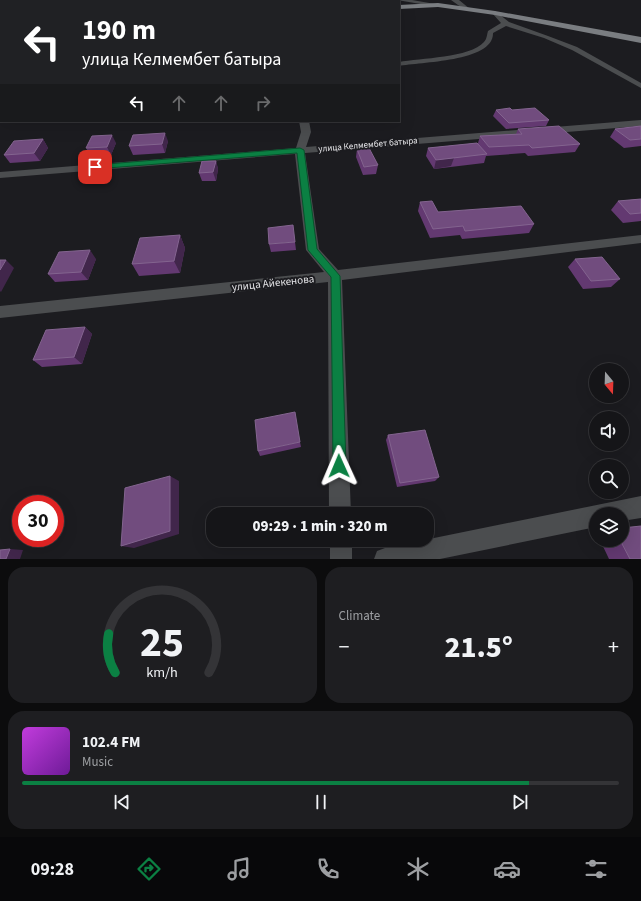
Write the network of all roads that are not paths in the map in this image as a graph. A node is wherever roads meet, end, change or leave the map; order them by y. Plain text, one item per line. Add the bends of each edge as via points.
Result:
1 (400, 0) edge
2 (454, 0) edge
3 (438, 5) junction
4 (400, 7) edge
5 (467, 9) junction
6 (495, 14) junction
7 (504, 24) junction
8 (641, 40) edge
9 (400, 64) edge
10 (641, 86) edge
11 (304, 122) edge
12 (641, 123) edge
13 (300, 150) junction
14 (0, 175) edge
15 (641, 239) edge
16 (335, 276) junction
17 (0, 312) edge
18 (340, 507) edge
19 (641, 507) edge
20 (629, 509) edge
21 (589, 517) edge
22 (341, 547) edge
23 (341, 559) edge
24 (385, 559) edge

1 - 3 street
2 - 5 street
3 - 4 main road
3 - 5 main road
5 - 6 main road
6 - 7 street
6 - 8 main road
7 - 9 street via 490,32 487,45 464,56
7 - 10 street via 564,44
11 - 13 street via 306,132
12 - 13 street, улица Келмембет батыра
13 - 14 street, улица Келмембет батыра
13 - 16 street via 313,250
15 - 16 street, улица Айекенова
16 - 17 street, улица Айекенова
16 - 18 street
19 - 20 street
21 - 24 street
22 - 23 street

